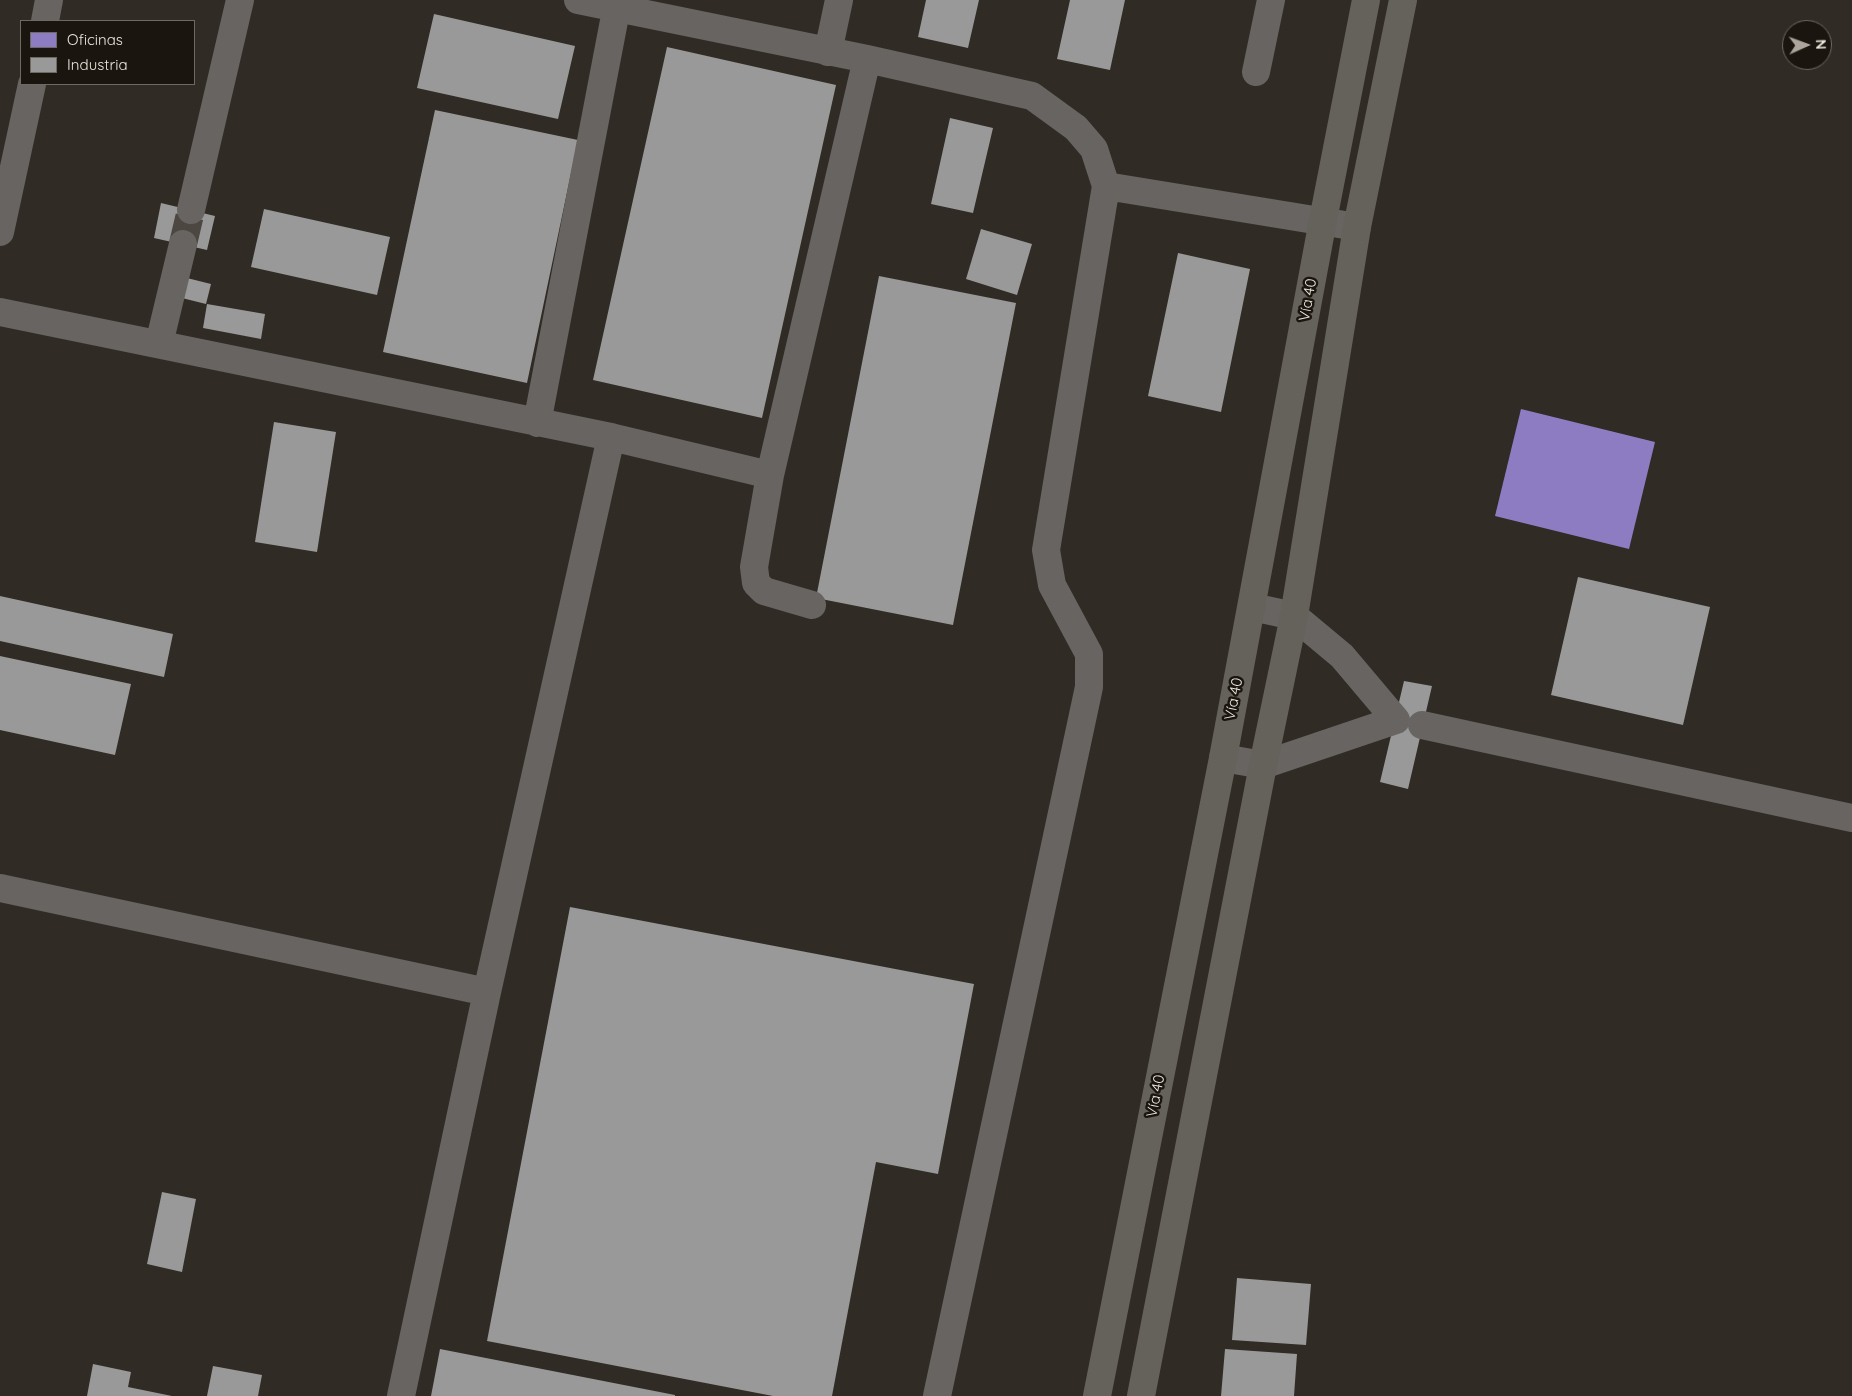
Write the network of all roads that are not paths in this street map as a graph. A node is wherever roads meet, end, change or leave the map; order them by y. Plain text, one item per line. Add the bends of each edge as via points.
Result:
1 (49, 0) edge
2 (240, 0) edge
3 (578, 0) edge
4 (839, 0) edge
5 (1271, 0) edge
6 (1366, 0) edge
7 (1403, 0) edge
8 (617, 5) edge
9 (45, 20) edge
10 (828, 52) junction
11 (866, 59) junction
12 (1256, 72) dead end
13 (32, 85) edge
14 (1106, 186) junction
15 (191, 210) tunnel mouth
16 (1322, 220) junction
17 (1357, 227) junction
18 (0, 232) edge
19 (183, 244) tunnel mouth
20 (0, 312) edge
21 (159, 344) junction
22 (537, 422) junction
23 (611, 437) junction
24 (770, 475) junction
25 (812, 605) dead end
26 (1252, 607) junction
27 (1294, 616) junction
28 (1422, 725) dead end
29 (1223, 758) junction
30 (1263, 765) junction
31 (1852, 818) edge
32 (0, 888) edge
33 (487, 992) junction
34 (401, 1396) edge
35 (937, 1396) edge
36 (1097, 1396) edge
37 (1141, 1396) edge

1 - 9 street
2 - 15 street
3 - 8 street
4 - 10 street
5 - 12 street
6 - 16 highway, Vía 40
7 - 17 highway
8 - 10 street
8 - 22 street
10 - 11 street
11 - 14 street via 1032,96 1076,128 1094,149
11 - 24 street
13 - 18 street
14 - 16 street
14 - 35 street via 1046,550 1052,585 1089,654 1089,687
16 - 17 street
16 - 26 highway, Vía 40
17 - 27 highway
19 - 21 street
20 - 21 street
21 - 22 street
22 - 23 street
23 - 24 street
23 - 33 street
24 - 25 street via 754,567 756,583 764,591
26 - 27 street
26 - 29 highway, Vía 40
27 - 30 highway
27 - 30 street via 1342,656 1396,720
28 - 31 street
29 - 30 street
29 - 36 highway, Vía 40
30 - 37 highway
32 - 33 street
33 - 34 street

